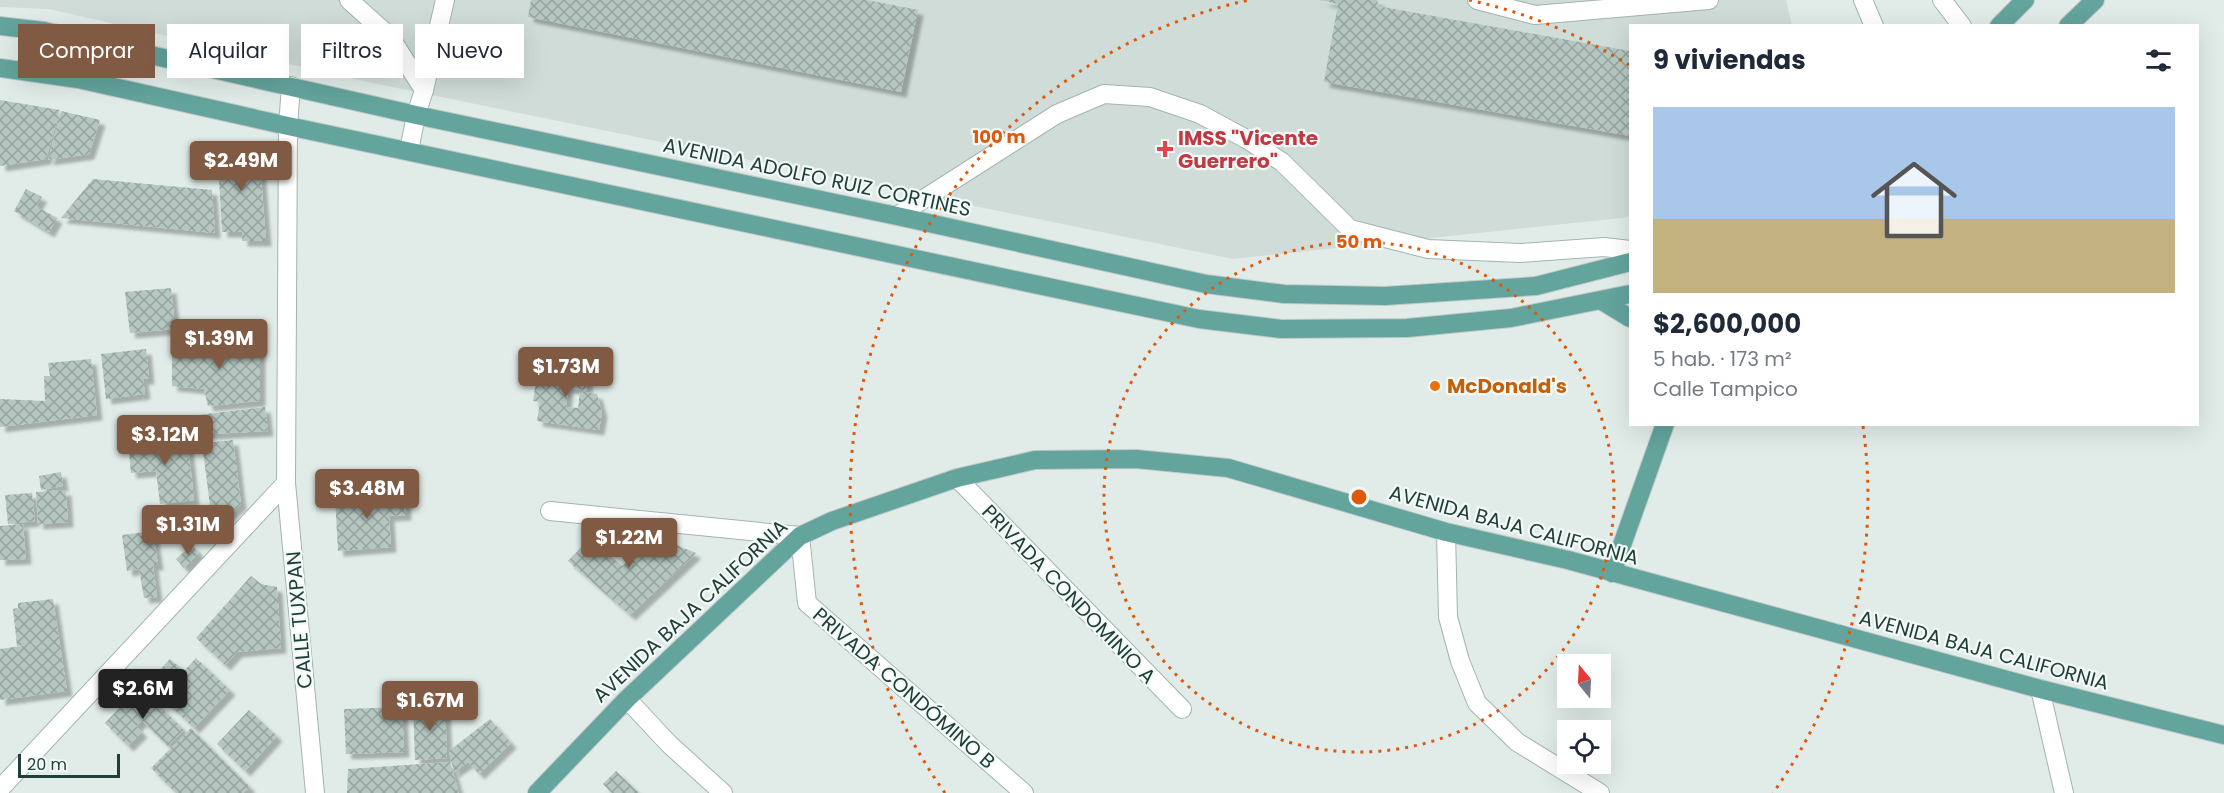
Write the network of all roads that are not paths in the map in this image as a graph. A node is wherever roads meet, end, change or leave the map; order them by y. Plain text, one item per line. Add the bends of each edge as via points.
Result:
1 (349, 0) edge
2 (445, 0) edge
3 (1477, 0) edge
4 (1709, 0) edge
5 (1863, 0) edge
6 (1942, 0) edge
7 (2025, 0) edge
8 (2095, 0) edge
9 (1873, 24) edge
10 (1960, 24) edge
11 (2001, 24) edge
12 (2070, 24) edge
13 (0, 26) edge
14 (0, 68) edge
15 (291, 86) junction
16 (424, 90) junction
17 (416, 115) junction
18 (288, 126) junction
19 (409, 151) junction
20 (897, 216) junction
21 (1629, 250) edge
22 (1629, 262) edge
23 (1629, 294) edge
24 (1602, 301) junction
25 (1629, 317) edge
26 (1664, 426) edge
27 (957, 478) junction
28 (286, 483) junction
29 (550, 511) dead end
30 (1446, 532) junction
31 (800, 536) junction
32 (1612, 573) junction
33 (2040, 689) junction
34 (627, 699) junction
35 (1182, 709) dead end
36 (2224, 735) edge
37 (0, 789) edge
38 (315, 793) edge
39 (537, 793) edge
40 (723, 793) edge
41 (1024, 793) edge
42 (1600, 793) edge
43 (2064, 793) edge

1 - 16 street via 390,37
2 - 16 street
3 - 4 street via 1535,15
5 - 9 street
6 - 10 street
7 - 11 main road
8 - 12 main road
13 - 15 main road, AVENIDA ADOLFO RUIZ CORTINES via 44,31
14 - 18 main road via 78,80
15 - 17 main road, AVENIDA ADOLFO RUIZ CORTINES
15 - 18 street, CALLE TUXPAN
16 - 17 street
17 - 19 street
17 - 20 main road, AVENIDA ADOLFO RUIZ CORTINES
18 - 19 main road
18 - 28 street, CALLE TUXPAN
19 - 24 main road via 1188,316 1269,328 1407,328 1511,318
20 - 21 street via 1058,114 1104,94 1150,97 1200,114 1248,140 1282,162 1350,229 1428,249 1520,253 1604,247
20 - 22 main road, AVENIDA ADOLFO RUIZ CORTINES via 1206,284 1284,294 1385,296 1536,286
23 - 24 main road
24 - 25 main road
26 - 32 main road
27 - 30 main road, AVENIDA BAJA CALIFORNIA via 1035,460 1136,459 1228,468
27 - 31 main road, AVENIDA BAJA CALIFORNIA
27 - 35 street, PRIVADA CONDOMINIO A
28 - 37 street
28 - 38 street, CALLE TUXPAN
29 - 31 street
30 - 32 main road, AVENIDA BAJA CALIFORNIA
30 - 42 street via 1448,617 1477,703 1517,742
31 - 34 main road, AVENIDA BAJA CALIFORNIA
31 - 41 street, PRIVADA CONDÓMINO B via 807,603
32 - 33 main road, AVENIDA BAJA CALIFORNIA
33 - 36 main road, AVENIDA BAJA CALIFORNIA
33 - 43 street
34 - 39 main road, AVENIDA BAJA CALIFORNIA
34 - 40 street

